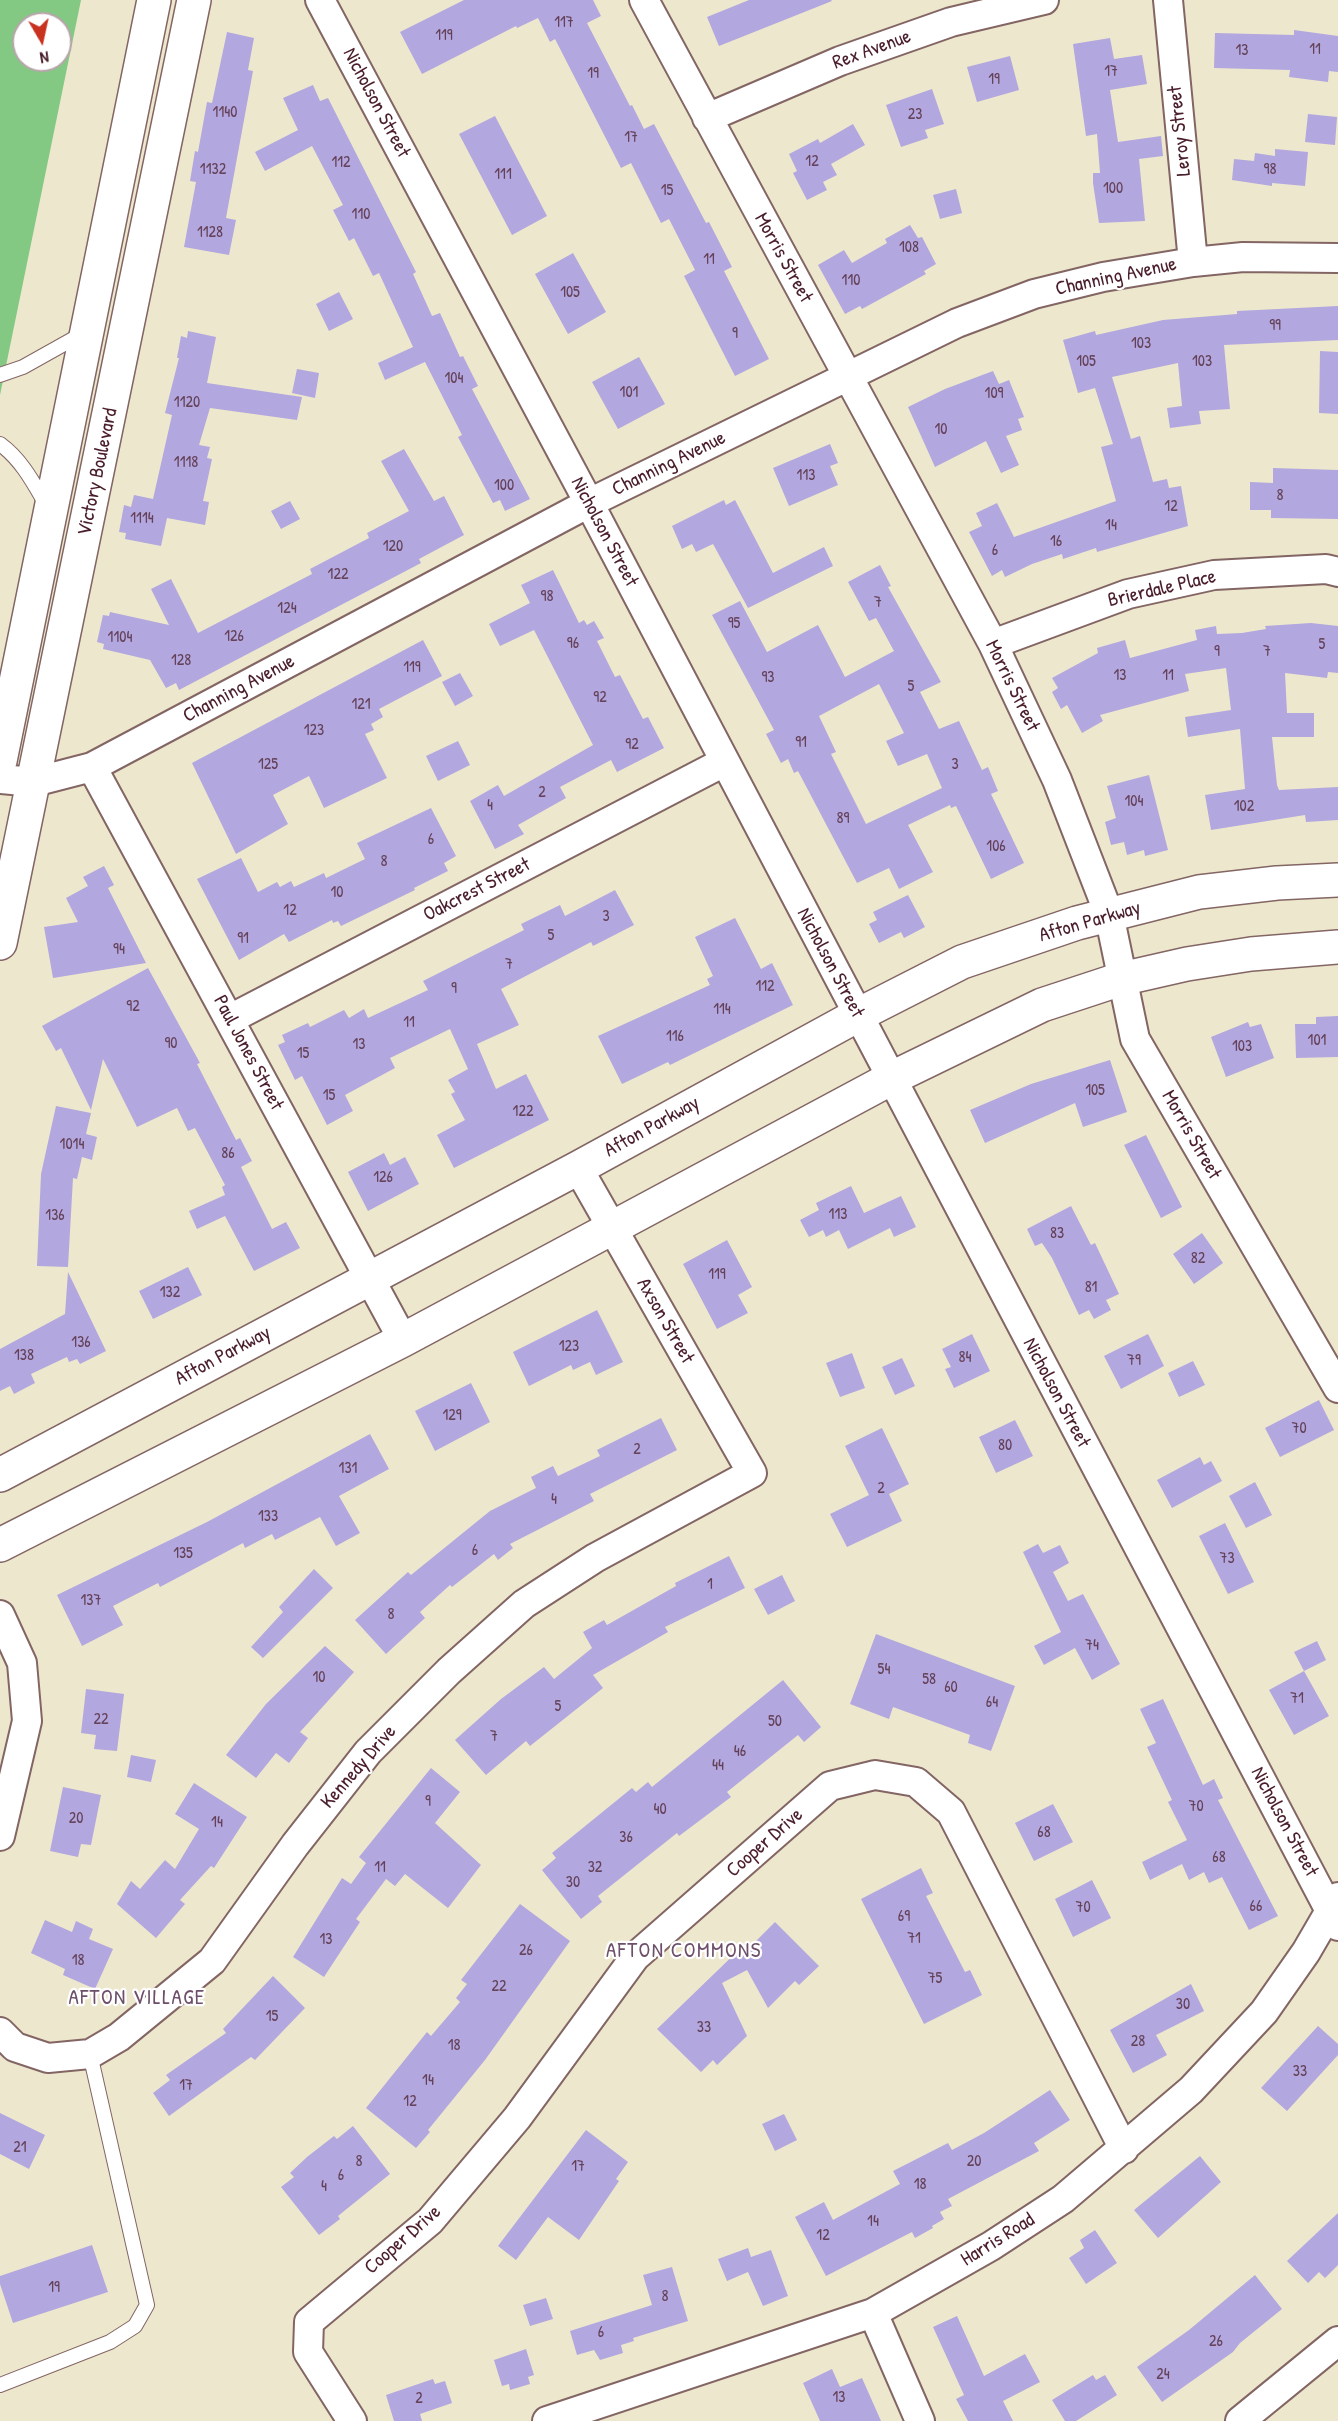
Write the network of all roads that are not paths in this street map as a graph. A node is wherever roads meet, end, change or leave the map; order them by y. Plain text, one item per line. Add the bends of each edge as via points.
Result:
1 (154, 0) edge
2 (194, 0) edge
3 (320, 0) edge
4 (644, 0) edge
5 (1044, 0) edge
6 (1168, 0) edge
7 (707, 118) junction
8 (1338, 258) edge
9 (1193, 261) junction
10 (87, 331) junction
11 (0, 375) edge
12 (848, 375) junction
13 (0, 444) edge
14 (589, 503) junction
15 (50, 512) junction
16 (1338, 572) edge
17 (993, 644) junction
18 (0, 761) edge
19 (724, 762) junction
20 (92, 766) junction
21 (0, 779) edge
22 (34, 782) junction
23 (1338, 880) edge
24 (1110, 914) junction
25 (0, 943) edge
26 (1338, 946) edge
27 (1121, 979) junction
28 (858, 1015) junction
29 (230, 1018) junction
30 (890, 1079) junction
31 (578, 1167) junction
32 (612, 1228) junction
33 (369, 1277) junction
34 (403, 1340) junction
35 (1338, 1388) edge
36 (752, 1473) joint
37 (0, 1474) edge
38 (0, 1545) edge
39 (0, 1615) edge
40 (0, 1836) edge
41 (1335, 1911) edge
42 (0, 2032) edge
43 (90, 2054) junction
44 (1124, 2149) junction
45 (873, 2313) junction
46 (1338, 2341) edge
47 (0, 2385) edge
48 (352, 2421) edge
49 (547, 2421) edge
50 (921, 2421) edge
51 (1240, 2421) edge

1 - 10 street, Victory Boulevard
2 - 22 street, Victory Boulevard
3 - 14 street, Nicholson Street
4 - 7 street, Morris Street
5 - 7 street, Rex Avenue via 951,22 851,57
6 - 9 street, Leroy Street
7 - 12 street, Morris Street
8 - 9 street, Channing Avenue
9 - 12 street, Channing Avenue via 1103,276 1034,294 957,323
10 - 11 lane via 23,367
10 - 15 street, Victory Boulevard
12 - 14 street, Channing Avenue
12 - 17 street, Morris Street
13 - 15 lane via 30,476
14 - 19 street, Nicholson Street
14 - 20 street, Channing Avenue
15 - 18 street, Victory Boulevard
16 - 17 street, Brierdale Place via 1326,569 1214,575 1128,594
17 - 24 street, Morris Street via 1057,780
19 - 28 street, Nicholson Street
19 - 29 street, Oakcrest Street
20 - 22 street, Channing Avenue
20 - 29 street, Paul Jones Street
21 - 22 street, Channing Avenue
22 - 25 street, Victory Boulevard
23 - 24 street, Afton Parkway via 1199,892
24 - 27 street, Morris Street
24 - 28 street, Afton Parkway via 962,962
26 - 27 street via 1186,964
27 - 30 street via 1042,1005
27 - 35 street, Morris Street via 1135,1038
28 - 30 street, Nicholson Street
28 - 31 street, Afton Parkway
29 - 33 street, Paul Jones Street
30 - 32 street
30 - 41 street, Nicholson Street
31 - 32 street, Axson Street
31 - 33 street, Afton Parkway
32 - 34 street
32 - 36 street, Axson Street
33 - 34 street, Paul Jones Street
33 - 37 street, Afton Parkway
34 - 38 street
36 - 43 street, Kennedy Drive via 605,1552 524,1604 449,1671 368,1752 212,1961 152,2012
39 - 40 street via 22,1663 27,1721
41 - 44 street, Harris Road via 1264,2012 1191,2090
42 - 43 street, Kennedy Drive via 15,2047 35,2055 48,2058
43 - 47 lane via 147,2305 135,2326 110,2342
44 - 45 street, Harris Road via 1063,2199 991,2246
44 - 48 street, Cooper Drive via 951,1812 916,1782 875,1775 830,1786 635,1958 517,2118 430,2221 309,2322 308,2352
45 - 49 street, Harris Road
45 - 50 street
46 - 51 street

